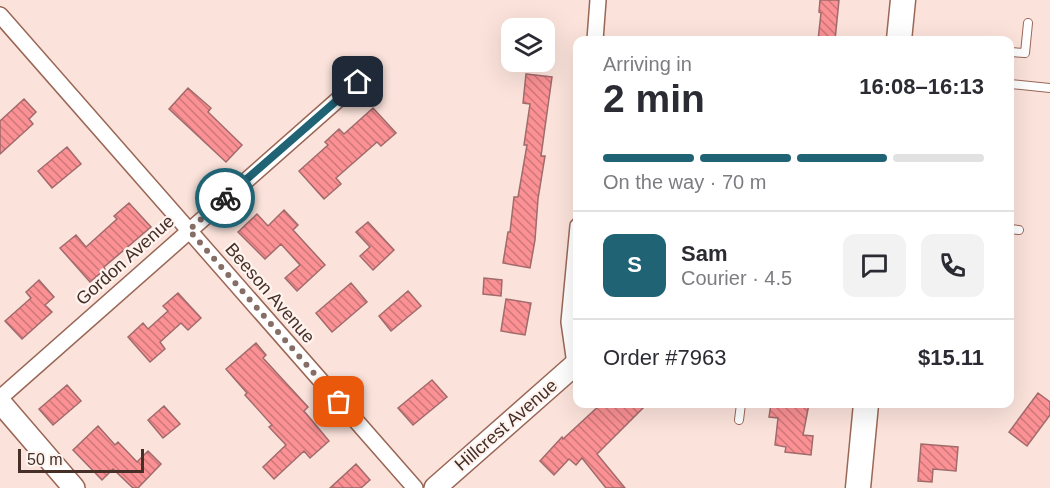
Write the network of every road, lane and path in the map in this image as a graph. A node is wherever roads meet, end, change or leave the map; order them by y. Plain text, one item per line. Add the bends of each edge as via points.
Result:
1 (598, 0) edge
2 (903, 0) edge
3 (0, 15) edge
4 (1028, 22) dead end
5 (595, 36) edge
6 (900, 36) edge
7 (1014, 52) edge
8 (358, 82) dead end
9 (1014, 84) edge
10 (1050, 88) edge
11 (1014, 229) edge
12 (189, 230) junction
13 (1019, 230) dead end
14 (573, 279) edge
15 (573, 345) edge
16 (573, 366) edge
17 (0, 400) edge
18 (740, 408) edge
19 (866, 408) edge
20 (739, 420) dead end
21 (74, 488) edge
22 (415, 488) edge
23 (435, 488) edge
24 (858, 488) edge

1 - 5 street
2 - 6 main road
3 - 12 street, Beeson Avenue
4 - 7 lane via 1025,53
8 - 12 street, Gordon Avenue
9 - 10 lane
11 - 13 lane
12 - 17 street, Gordon Avenue
12 - 22 street, Beeson Avenue
14 - 15 street via 569,322
16 - 23 street, Hillcrest Avenue
17 - 21 street
18 - 20 lane
19 - 24 main road

